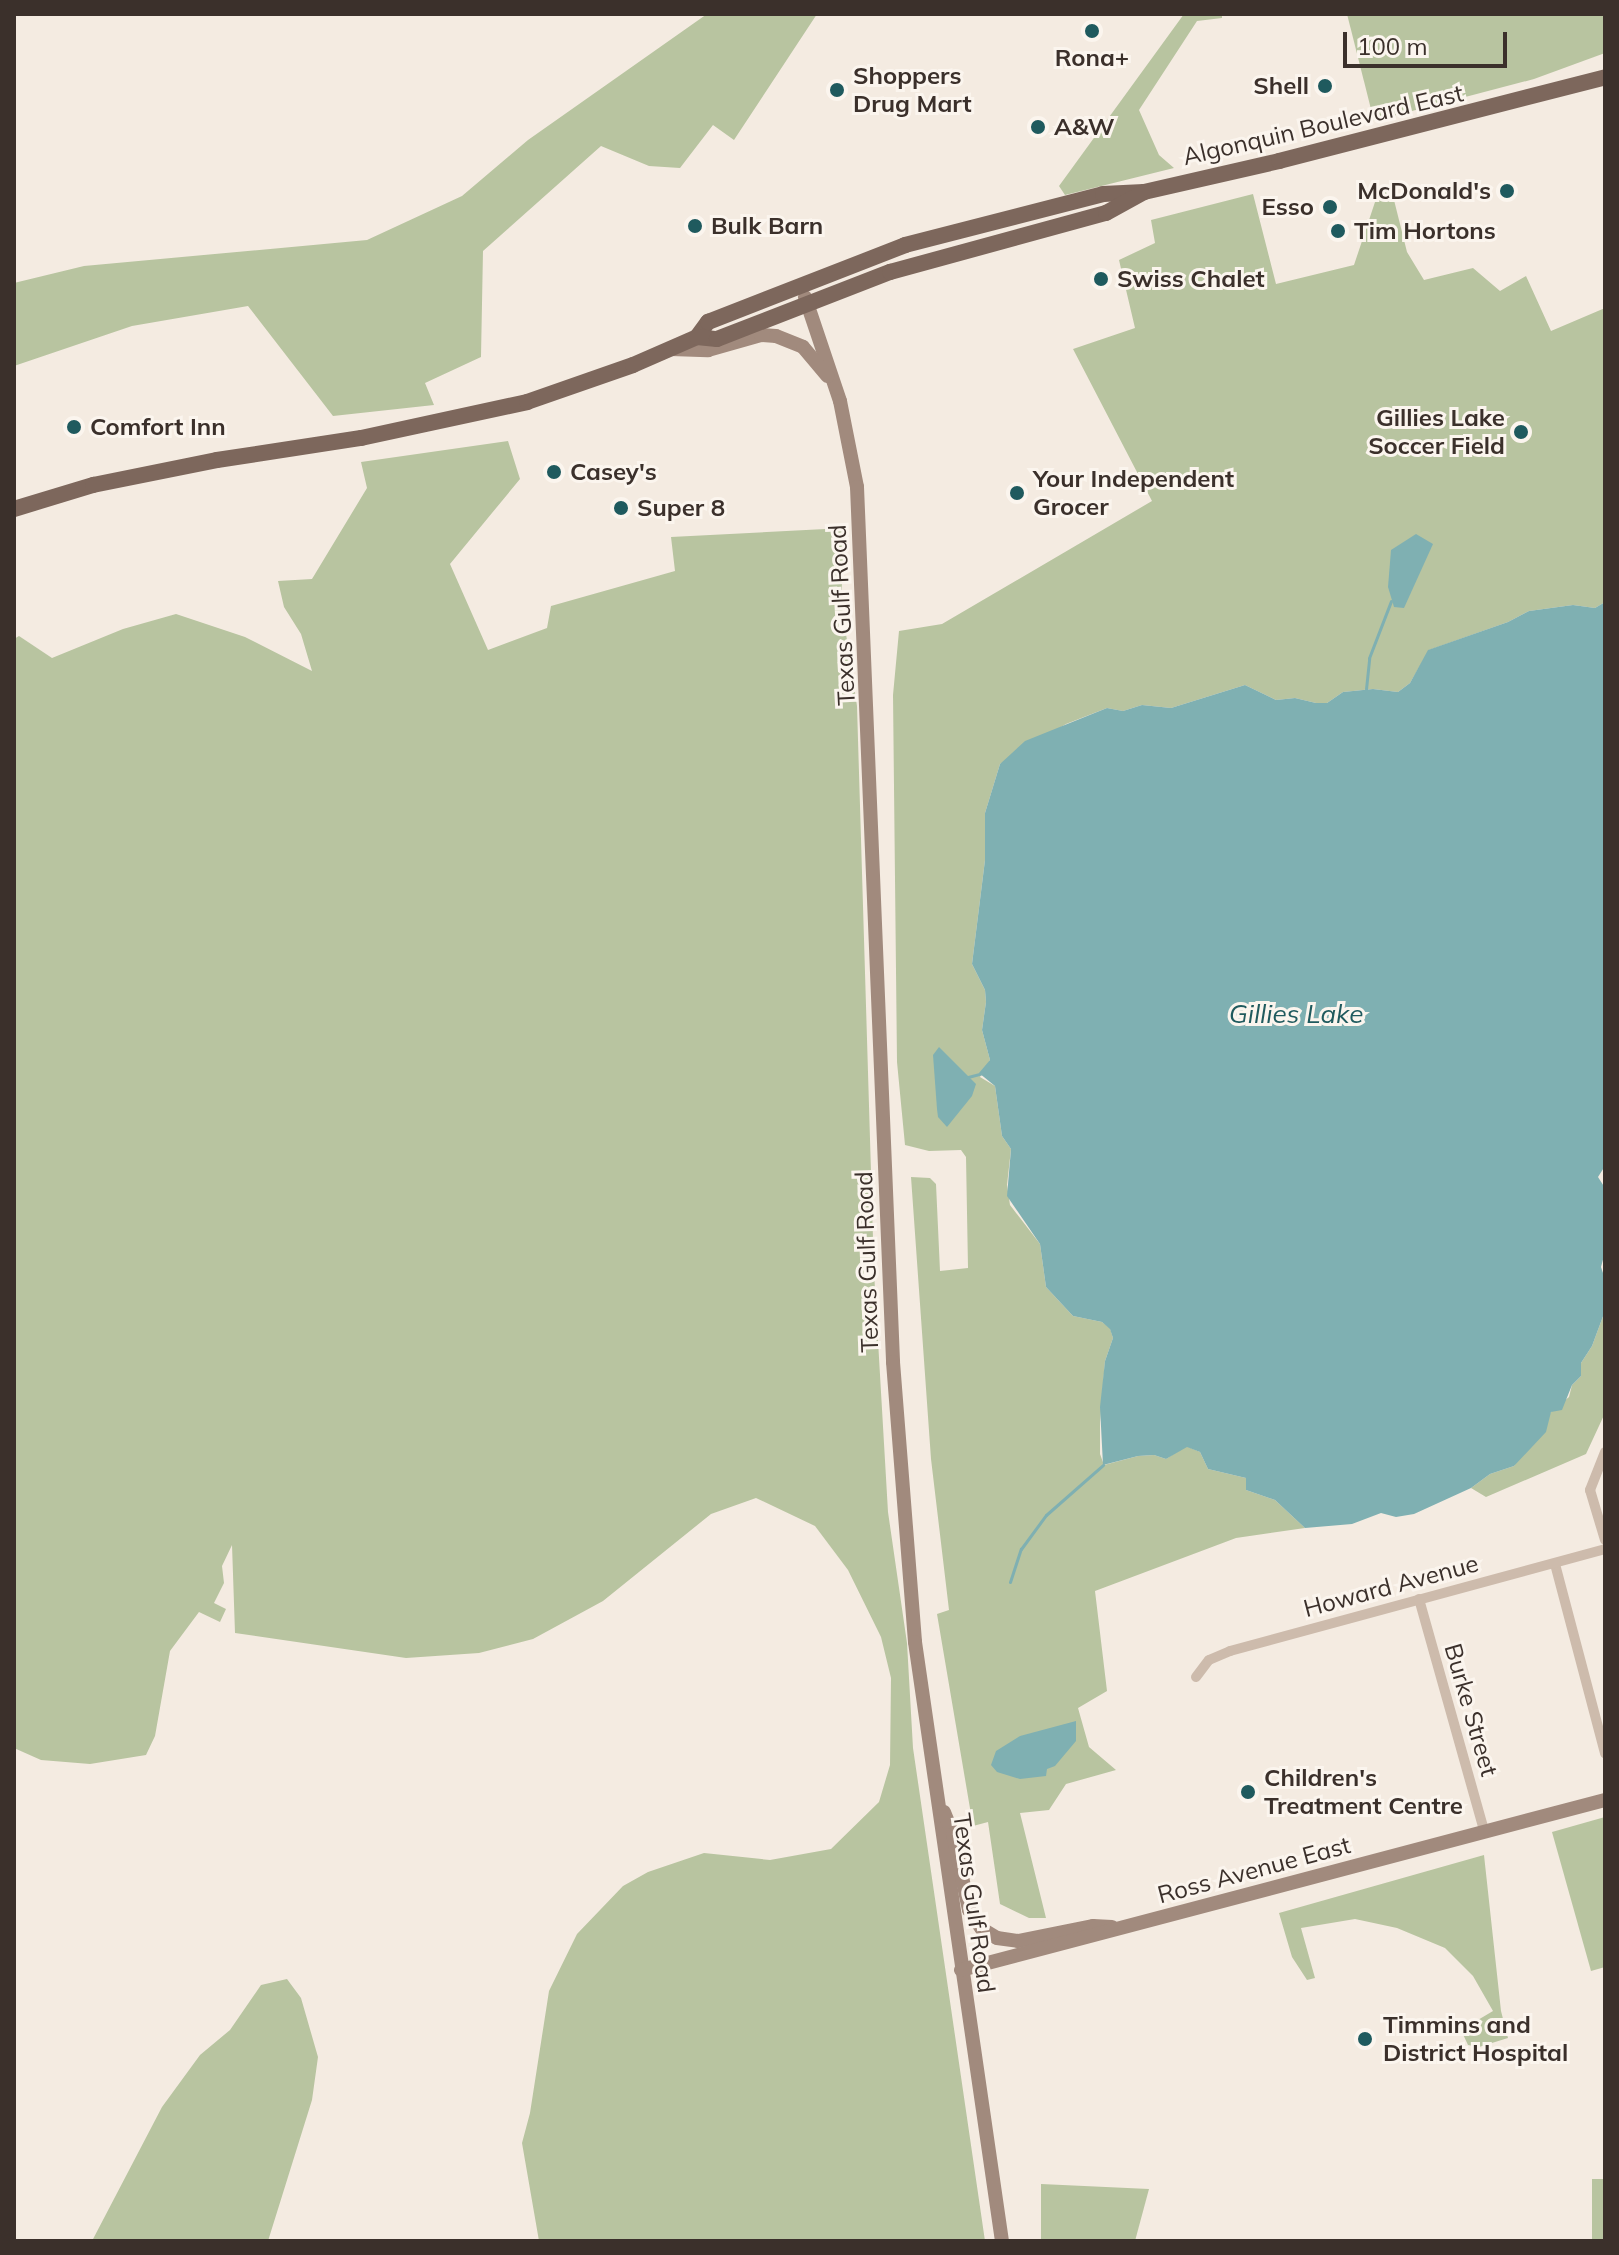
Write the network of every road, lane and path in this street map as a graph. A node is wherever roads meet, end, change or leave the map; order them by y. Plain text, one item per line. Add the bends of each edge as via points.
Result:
1 (1605, 77) edge
2 (1144, 192) junction
3 (800, 284) junction
4 (807, 302) junction
5 (697, 337) junction
6 (671, 349) junction
7 (834, 382) junction
8 (14, 509) edge
9 (1605, 1452) edge
10 (1605, 1540) edge
11 (1605, 1549) edge
12 (1555, 1564) junction
13 (1419, 1599) junction
14 (1196, 1677) dead end
15 (1605, 1753) edge
16 (937, 1797) junction
17 (1605, 1800) edge
18 (1484, 1831) junction
19 (1124, 1928) junction
20 (961, 1970) junction
21 (1002, 2241) edge

1 - 2 main road, Algonquin Boulevard East
2 - 3 main road, Algonquin Boulevard East via 1103,194 905,245
2 - 4 main road, Algonquin Boulevard East via 1106,213 890,272
3 - 4 main road, Texas Gulf Road
3 - 5 main road, Algonquin Boulevard East via 708,322
4 - 5 main road, Algonquin Boulevard East via 717,339
4 - 7 main road, Texas Gulf Road
5 - 6 main road, Algonquin Boulevard East
6 - 7 main road via 708,350 761,335 776,336 803,347
6 - 8 main road, Algonquin Boulevard East via 527,402 361,438 93,485
7 - 16 main road, Texas Gulf Road via 857,487 893,1362 915,1642
9 - 10 street via 1590,1490
11 - 12 street, Howard Avenue
12 - 13 street, Howard Avenue
12 - 15 street
13 - 14 street, Howard Avenue via 1230,1651 1209,1660
13 - 18 street, Burke Street
16 - 19 main road via 953,1834 969,1910 982,1929 1018,1941 1093,1926
16 - 20 main road, Texas Gulf Road
17 - 18 main road, Ross Avenue East
18 - 19 main road, Ross Avenue East
19 - 20 main road, Ross Avenue East
20 - 21 main road, Texas Gulf Road

